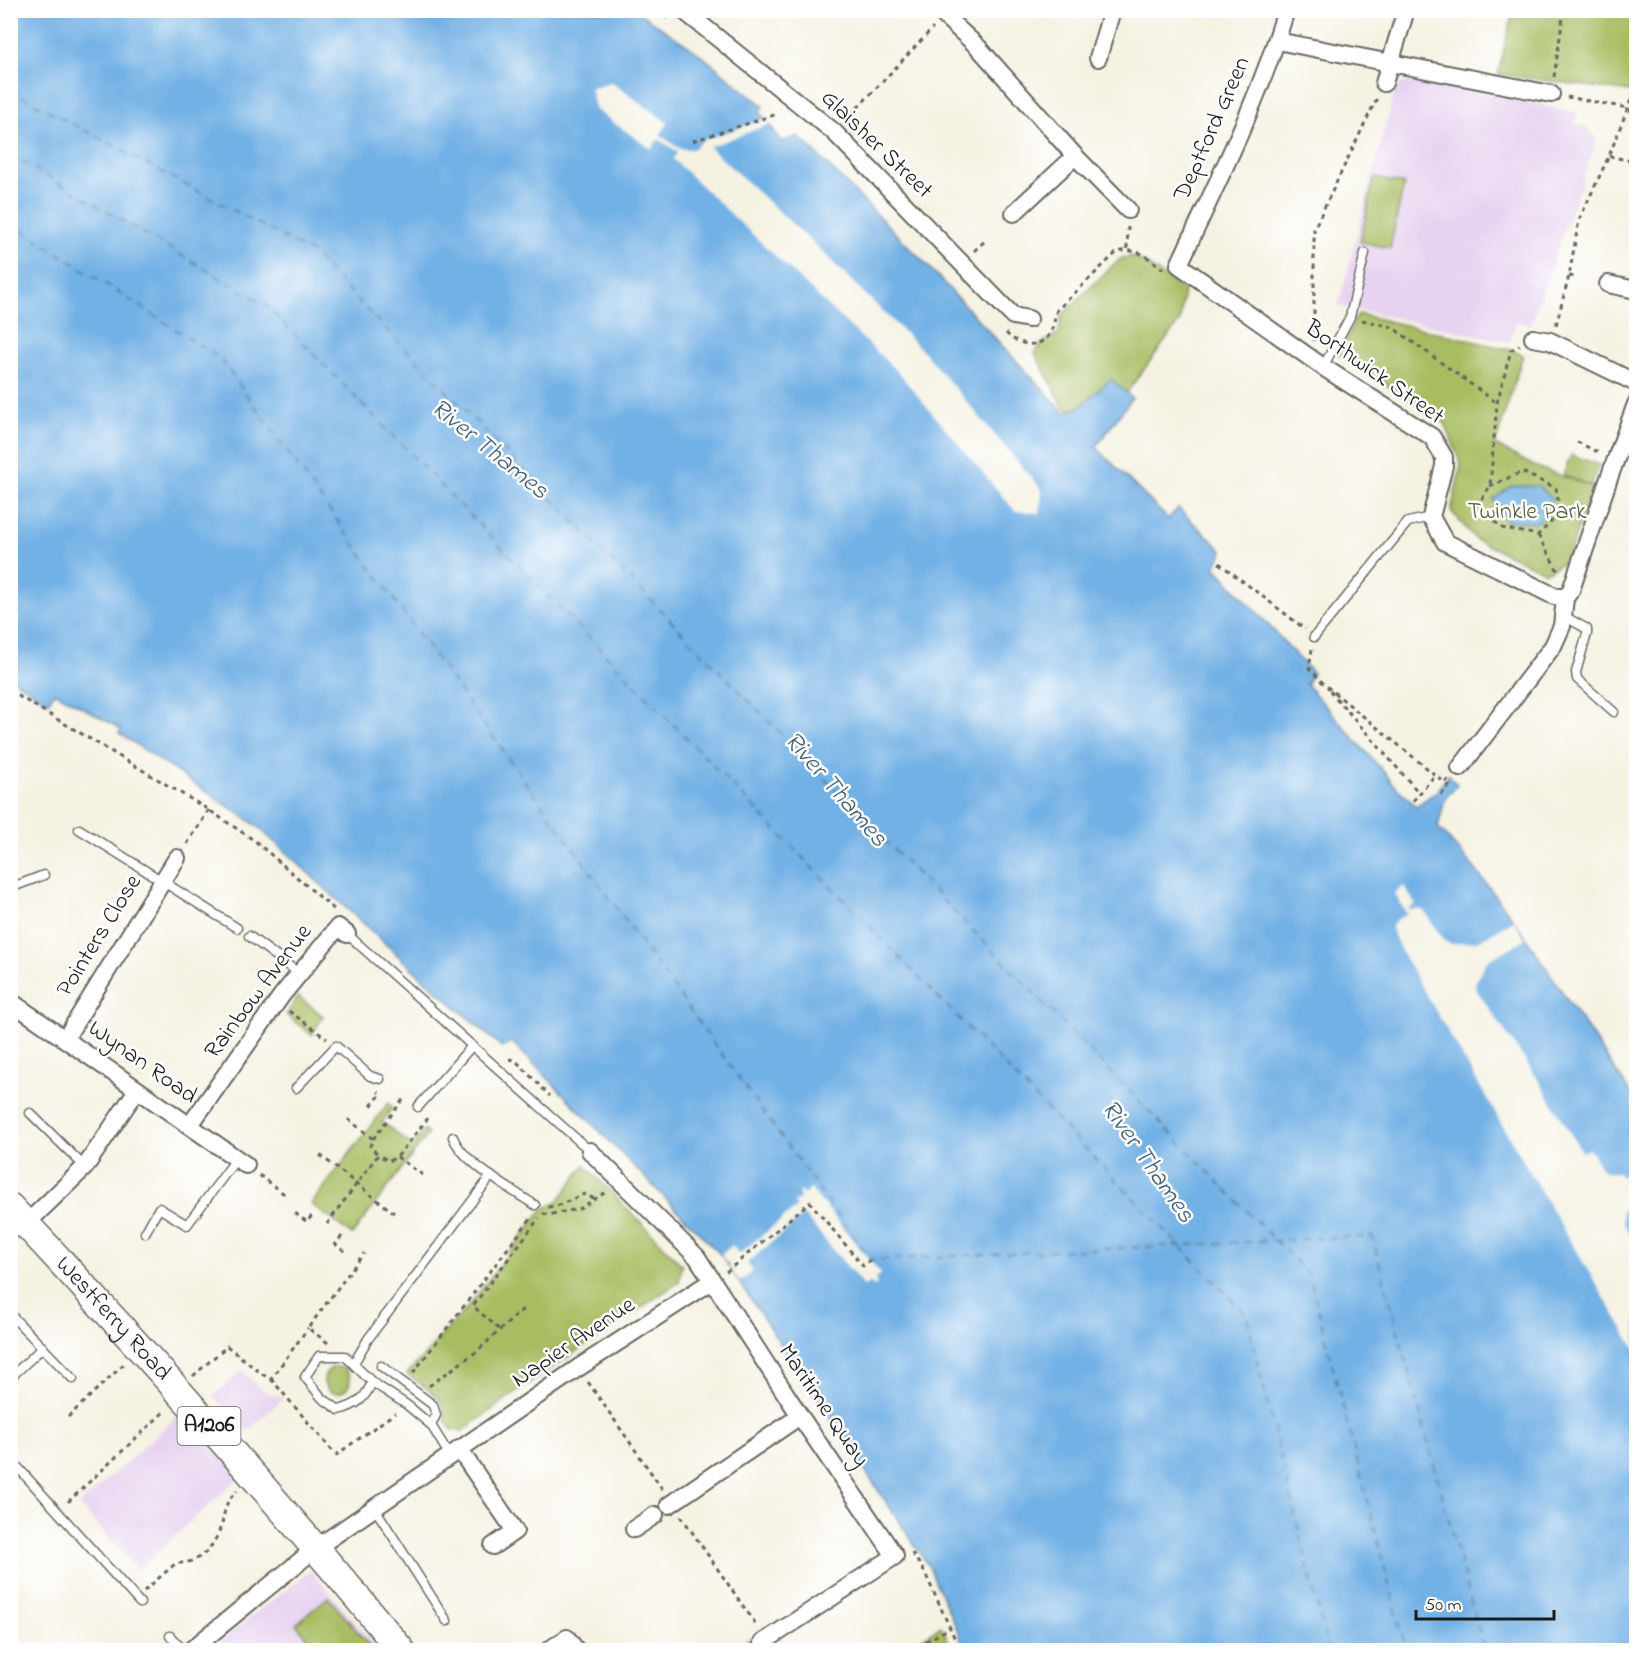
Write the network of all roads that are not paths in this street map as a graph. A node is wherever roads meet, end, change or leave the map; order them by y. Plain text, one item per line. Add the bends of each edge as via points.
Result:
1 (1112, 10) edge
2 (1286, 10) edge
3 (1406, 10) edge
4 (942, 13) edge
5 (684, 14) edge
6 (1277, 41) junction
7 (1098, 58) dead end
8 (1390, 63) junction
9 (1384, 83) road end
10 (1551, 94) road end
11 (1075, 156) junction
12 (1128, 210) road end
13 (1014, 213) dead end
14 (1365, 253) dead end
15 (1179, 265) joint
16 (1608, 284) dead end
17 (1636, 290) edge
18 (1029, 319) dead end
19 (1533, 338) dead end
20 (1318, 364) junction
21 (1636, 383) edge
22 (1636, 404) edge
23 (1431, 517) junction
24 (1565, 598) junction
25 (1564, 616) junction
26 (1314, 637) road end
27 (1614, 712) dead end
28 (1459, 772) road end
29 (79, 829) dead end
30 (177, 858) road end
31 (44, 875) dead end
32 (162, 881) junction
33 (10, 888) edge
34 (237, 928) dead end
35 (347, 934) joint
36 (249, 936) dead end
37 (300, 974) junction
38 (10, 1001) edge
39 (65, 1039) junction
40 (471, 1047) junction
41 (380, 1079) dead end
42 (296, 1088) dead end
43 (137, 1090) junction
44 (418, 1107) dead end
45 (30, 1113) dead end
46 (190, 1125) junction
47 (453, 1137) dead end
48 (590, 1151) joint
49 (241, 1161) joint
50 (85, 1167) junction
51 (491, 1176) junction
52 (537, 1206) road end
53 (16, 1223) edge
54 (145, 1233) dead end
55 (712, 1281) junction
56 (10, 1314) edge
57 (43, 1347) junction
58 (354, 1363) junction
59 (381, 1366) dead end
60 (10, 1378) edge
61 (73, 1379) dead end
62 (372, 1382) junction
63 (800, 1416) junction
64 (430, 1425) junction
65 (454, 1453) junction
66 (13, 1462) dead end
67 (374, 1508) junction
68 (634, 1529) dead end
69 (493, 1546) dead end
70 (316, 1548) junction
71 (138, 1600) road end
72 (447, 1621) dead end
73 (170, 1636) dead end
74 (764, 1642) tunnel mouth
75 (183, 1650) edge
76 (191, 1650) edge
77 (401, 1650) edge
78 (549, 1650) edge
79 (576, 1650) edge

1 - 7 street
2 - 6 street, Deptford Green
3 - 8 street
4 - 11 street
5 - 18 street, Glaisher Street via 834,132 1013,316
6 - 8 street
6 - 15 street, Deptford Green via 1253,104
8 - 9 street
8 - 10 street
11 - 12 street
11 - 13 street
14 - 20 lane via 1350,317
15 - 20 street, Borthwick Street
16 - 17 street
19 - 21 street via 1550,341
20 - 23 street, Borthwick Street via 1432,437 1444,457 1444,466
22 - 24 street
23 - 24 street via 1445,542
23 - 26 lane via 1408,522
24 - 25 street
25 - 27 lane via 1587,629 1577,679
25 - 28 street via 1552,646
29 - 32 lane
30 - 32 street, Pointers Close
31 - 33 lane
32 - 34 lane
32 - 39 street, Pointers Close
35 - 37 street, Rainbow Avenue via 338,927
35 - 40 lane
36 - 37 lane
37 - 46 street, Rainbow Avenue
38 - 39 street, Wynan Road
39 - 43 street, Wynan Road
40 - 44 lane
40 - 48 lane
41 - 42 lane via 370,1076 336,1046
43 - 46 street, Wynan Road
43 - 50 street
45 - 50 lane
46 - 49 street, Wynan Road
47 - 51 lane via 457,1148
48 - 55 street via 697,1257
49 - 54 lane via 187,1225 159,1208
50 - 53 street
51 - 52 lane
51 - 58 lane
53 - 70 main road, Westferry Road / A1206 via 140,1349
55 - 63 street, Maritime Quay
55 - 65 street, Napier Avenue
56 - 57 lane
57 - 60 lane
57 - 61 lane
58 - 62 lane
58 - 62 lane via 345,1356 319,1356 304,1377 339,1410 364,1398
59 - 64 lane via 434,1405 436,1415
62 - 64 lane
63 - 68 street
63 - 74 street, Maritime Quay via 895,1556
64 - 65 lane
65 - 67 street, Napier Avenue
65 - 69 street via 515,1531
66 - 71 lane
67 - 70 street, Napier Avenue
67 - 72 lane
70 - 76 street, Napier Avenue
70 - 77 main road, Westferry Road / A1206
73 - 75 lane
78 - 79 street via 567,1638

